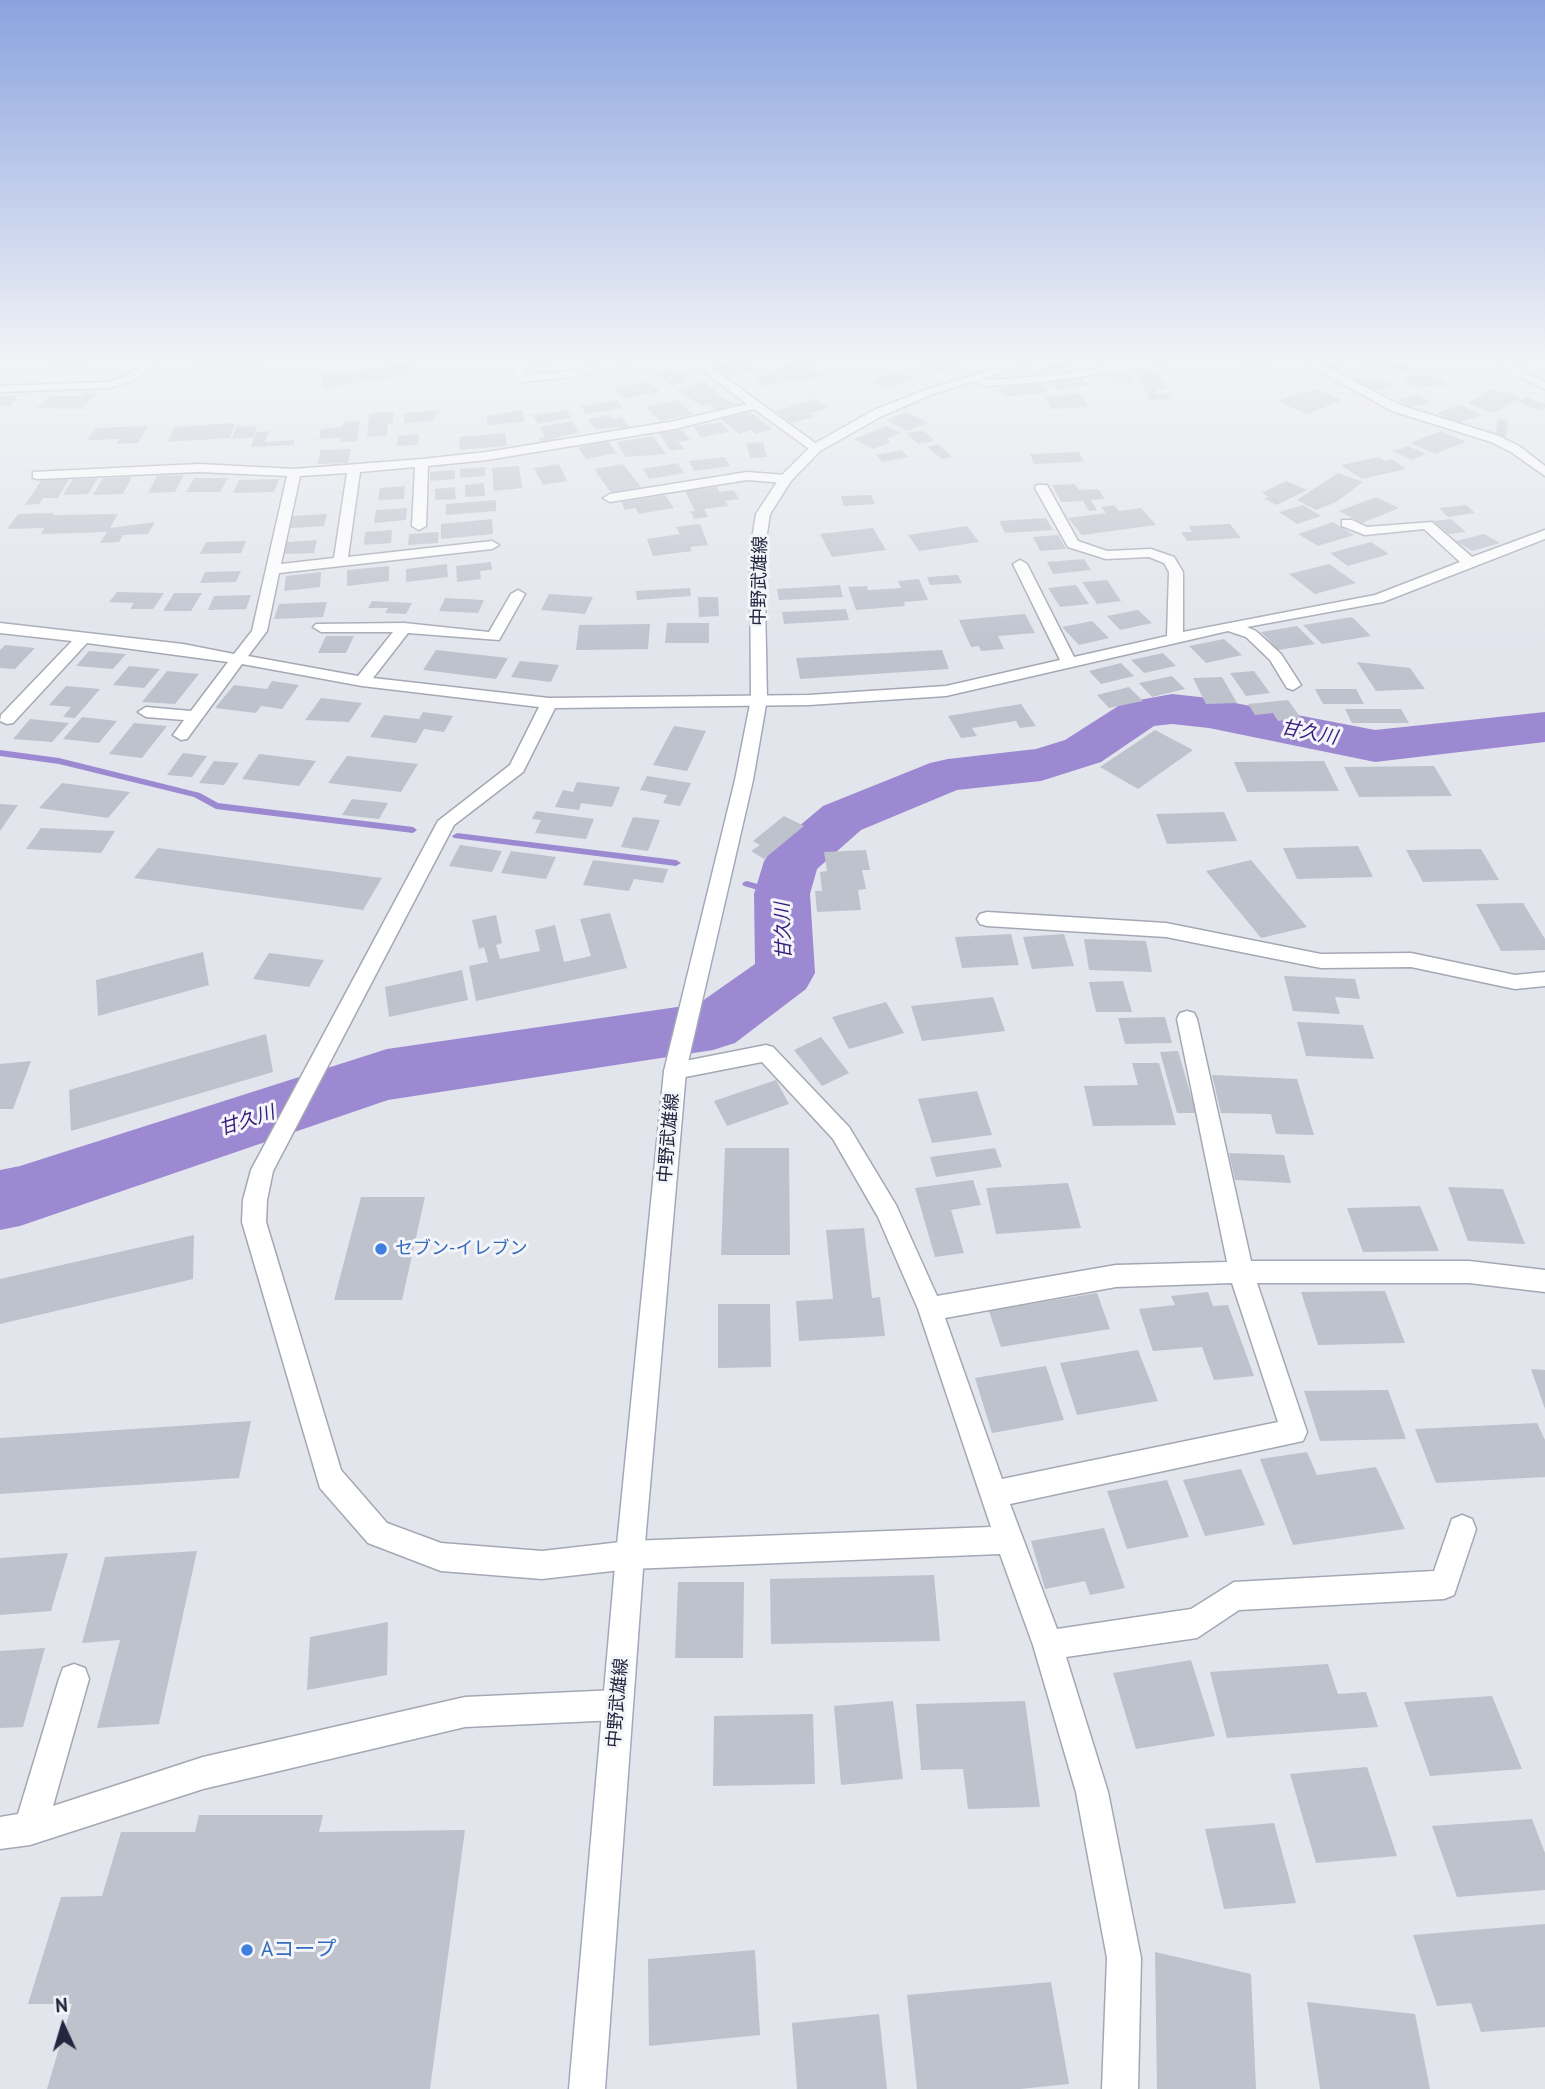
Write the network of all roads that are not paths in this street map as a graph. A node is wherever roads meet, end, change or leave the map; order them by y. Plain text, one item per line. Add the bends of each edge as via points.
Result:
1 (464, 458) edge
2 (806, 458) edge
3 (1527, 458) edge
4 (422, 463) junction
5 (354, 469) junction
6 (1545, 472) edge
7 (294, 473) junction
8 (38, 475) dead end
9 (786, 479) junction
10 (1042, 488) dead end
11 (610, 498) dead end
12 (1347, 523) dead end
13 (419, 526) dead end
14 (1545, 534) edge
15 (492, 545) dead end
16 (340, 562) junction
17 (1020, 564) dead end
18 (1470, 564) junction
19 (275, 569) junction
20 (518, 594) dead end
21 (1229, 626) junction
22 (321, 627) dead end
23 (0, 628) edge
24 (404, 628) junction
25 (84, 637) junction
26 (1175, 639) junction
27 (241, 659) junction
28 (1069, 663) junction
29 (362, 681) junction
30 (1293, 684) dead end
31 (759, 699) junction
32 (549, 703) junction
33 (146, 712) dead end
34 (196, 716) junction
35 (7, 719) dead end
36 (181, 735) dead end
37 (987, 919) dead end
38 (1545, 979) edge
39 (1187, 1019) dead end
40 (678, 1058) junction
41 (1241, 1272) junction
42 (1545, 1280) edge
43 (930, 1309) junction
44 (993, 1494) junction
45 (1462, 1529) dead end
46 (1009, 1540) junction
47 (630, 1555) junction
48 (1048, 1645) junction
49 (74, 1679) dead end
50 (617, 1705) junction
51 (30, 1829) junction
52 (0, 1833) edge
53 (587, 2089) edge
54 (1120, 2089) edge

1 - 4 street
2 - 9 street, 中野武雄線
3 - 6 street
4 - 5 street
4 - 13 street
5 - 7 street
5 - 16 street
7 - 8 street via 199,468
7 - 19 street
9 - 11 street via 747,476
9 - 31 street, 中野武雄線 via 763,514 757,552
10 - 26 street via 1073,544 1106,555 1151,553 1169,560 1176,572
12 - 18 street via 1365,531 1427,525
14 - 18 street
15 - 16 street
16 - 19 street
17 - 28 street
18 - 21 street via 1378,599
19 - 27 street via 260,631
20 - 24 street via 494,637
21 - 26 street
21 - 30 street via 1251,634 1276,657
22 - 24 street
23 - 25 street
24 - 29 street
25 - 27 street
25 - 35 street
26 - 28 street
27 - 29 street
27 - 34 street
28 - 31 street via 946,691
29 - 32 street
31 - 32 street
31 - 40 street, 中野武雄線
32 - 47 street via 517,768 447,821 262,1170 254,1223 330,1478 378,1533 441,1557 542,1564
33 - 34 street
34 - 36 street
37 - 38 street via 1166,930 1321,961 1411,960 1515,982
39 - 41 street
40 - 43 street via 766,1054 841,1133 888,1212
40 - 47 street, 中野武雄線
41 - 42 street via 1469,1272
41 - 43 street via 1116,1276
41 - 44 street via 1294,1432
43 - 44 street
44 - 46 street
45 - 48 street via 1444,1585 1234,1596 1197,1623
46 - 47 street
46 - 48 street
47 - 50 street, 中野武雄線
48 - 54 street via 1092,1792 1124,1958
49 - 51 street
50 - 51 street via 465,1712 202,1773
50 - 53 street, 中野武雄線
51 - 52 street

